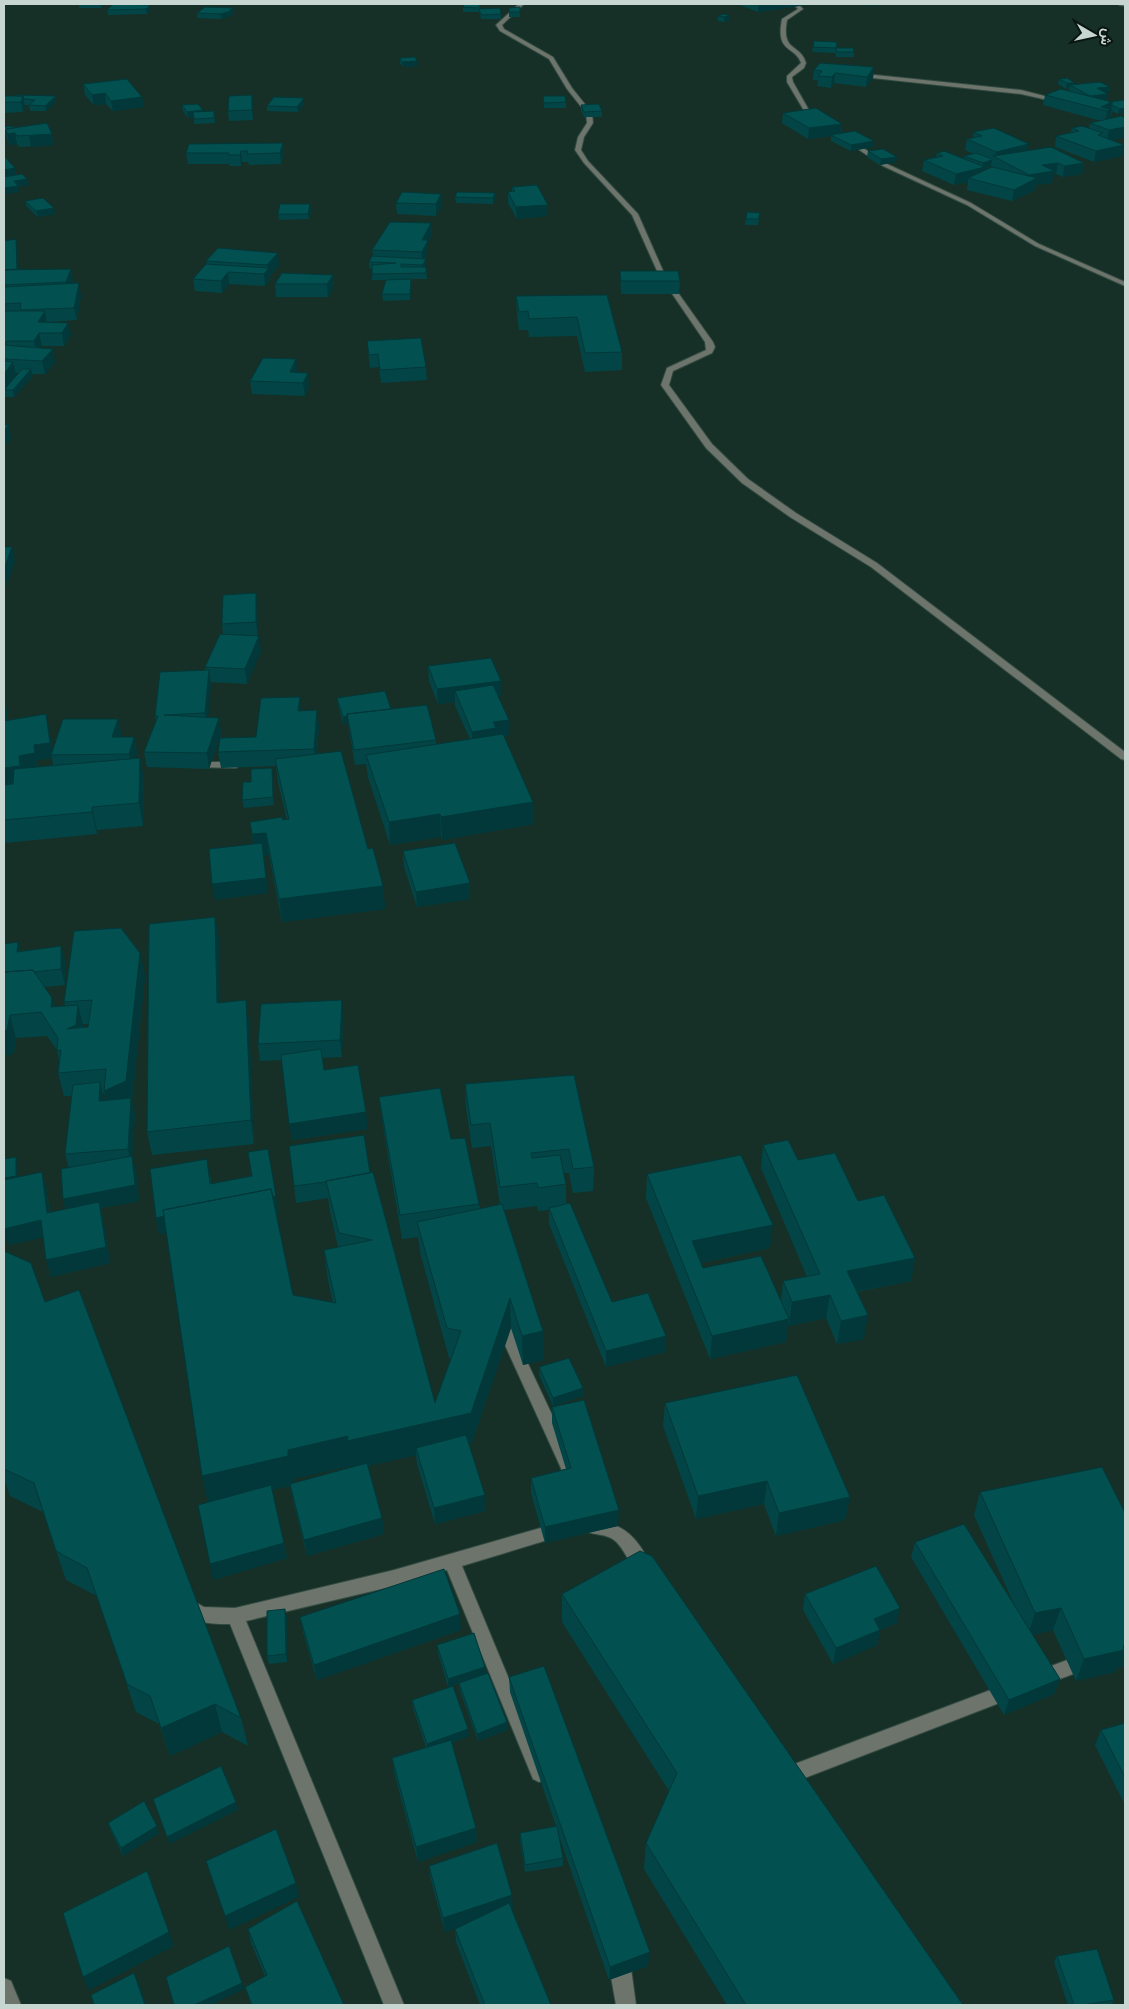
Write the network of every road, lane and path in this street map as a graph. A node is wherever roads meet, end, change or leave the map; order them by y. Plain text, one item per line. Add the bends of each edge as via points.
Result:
1 (522, 4) edge
2 (795, 4) edge
3 (1121, 4) edge
4 (1125, 5) edge
5 (801, 68) junction
6 (809, 69) dead end
7 (849, 74) edge
8 (1072, 105) edge
9 (826, 127) edge
10 (842, 137) edge
11 (1125, 284) edge
12 (1125, 757) edge
13 (177, 765) edge
14 (244, 765) edge
15 (494, 1304) edge
16 (575, 1483) edge
17 (587, 1510) edge
18 (596, 1527) junction
19 (452, 1560) junction
20 (652, 1582) edge
21 (177, 1593) edge
22 (235, 1616) junction
23 (1098, 1657) edge
24 (546, 1790) edge
25 (774, 1790) edge
26 (610, 1942) edge
27 (4, 1988) edge
28 (11, 2005) edge
29 (394, 2005) edge
30 (626, 2005) edge

1 - 12 street via 499,25 502,30 551,58 589,113 590,123 581,137 578,150 634,214 661,273 710,342 710,351 670,370 665,385 709,446 745,481 874,565
2 - 5 street via 800,9 785,19 784,38 787,46 802,59
3 - 4 street
5 - 6 street
5 - 9 street via 790,77 790,82 808,113
7 - 8 street via 1020,92
10 - 11 street via 885,165 969,204 1037,245
13 - 14 street
15 - 16 street
17 - 18 street
18 - 19 street via 558,1530
18 - 20 street via 620,1534
19 - 22 street via 394,1578
19 - 24 street
21 - 22 street via 196,1613 210,1617
22 - 29 street
23 - 25 street via 769,1782
26 - 30 street via 621,1968
27 - 28 street

